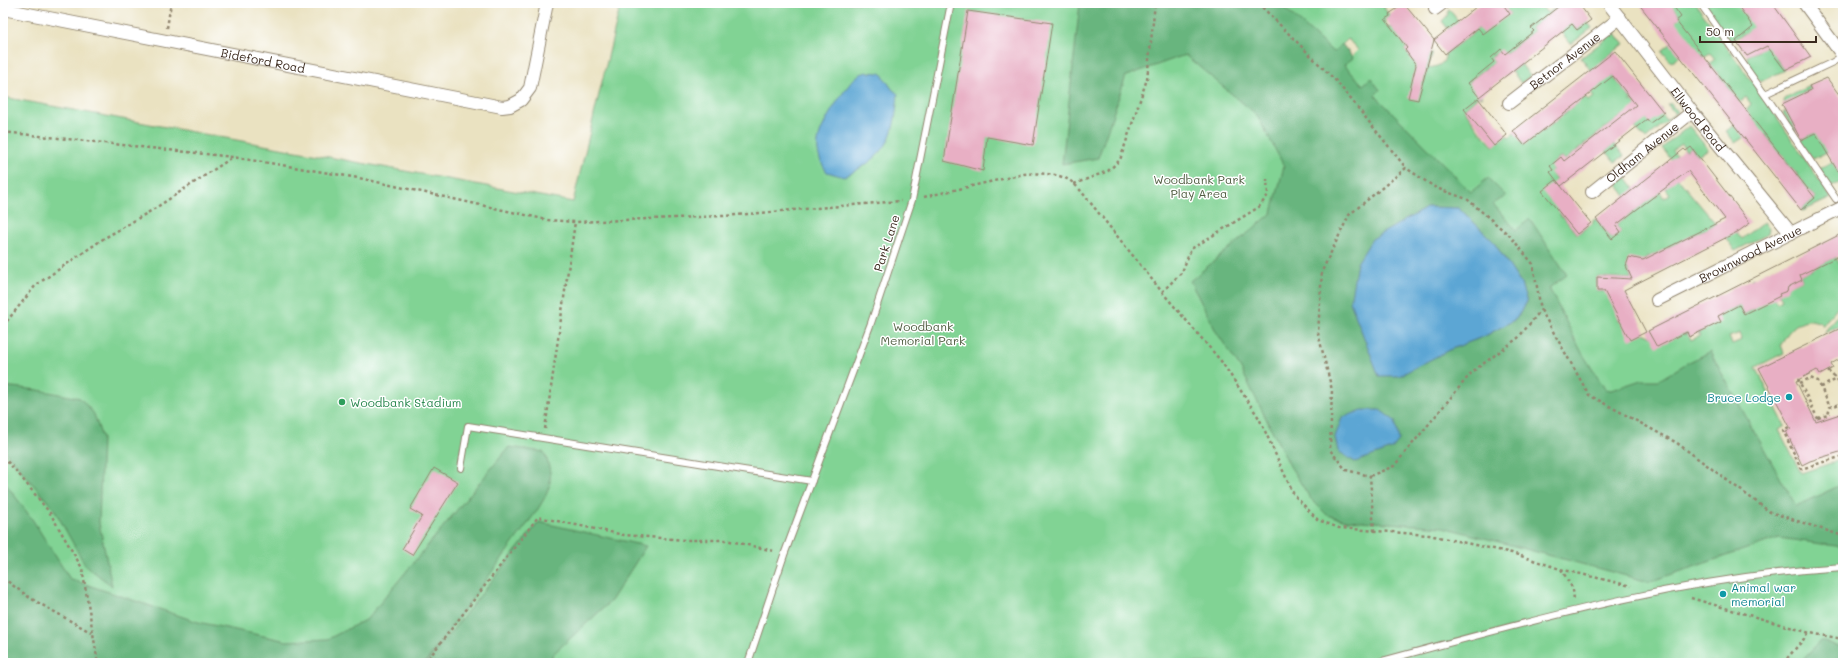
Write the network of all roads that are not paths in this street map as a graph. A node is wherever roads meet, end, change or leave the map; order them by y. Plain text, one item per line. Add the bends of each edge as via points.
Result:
1 (548, 3) edge
2 (951, 3) edge
3 (1608, 3) edge
4 (1700, 3) edge
5 (1804, 3) edge
6 (3, 9) edge
7 (1620, 18) junction
8 (1843, 56) edge
9 (1765, 94) junction
10 (1509, 103) dead end
11 (1692, 112) junction
12 (1592, 192) dead end
13 (1840, 203) edge
14 (1791, 234) junction
15 (1657, 300) dead end
16 (461, 468) dead end
17 (812, 481) junction
18 (1843, 567) edge
19 (748, 663) edge
20 (1375, 663) edge

1 - 6 street, Bideford Road via 530,88 521,100 502,107
2 - 17 lane, Park Lane via 912,200 871,323
3 - 7 street, Ellwood Road
4 - 9 lane
5 - 8 street
7 - 10 street, Betnor Avenue
7 - 11 street, Ellwood Road
8 - 9 lane
9 - 13 lane
11 - 12 street, Oldham Avenue
11 - 14 street, Ellwood Road
13 - 14 street, Brownwood Avenue
14 - 15 street, Brownwood Avenue
16 - 17 lane via 468,426
17 - 19 lane, Park Lane
18 - 20 lane via 1790,570 1666,590 1574,609

